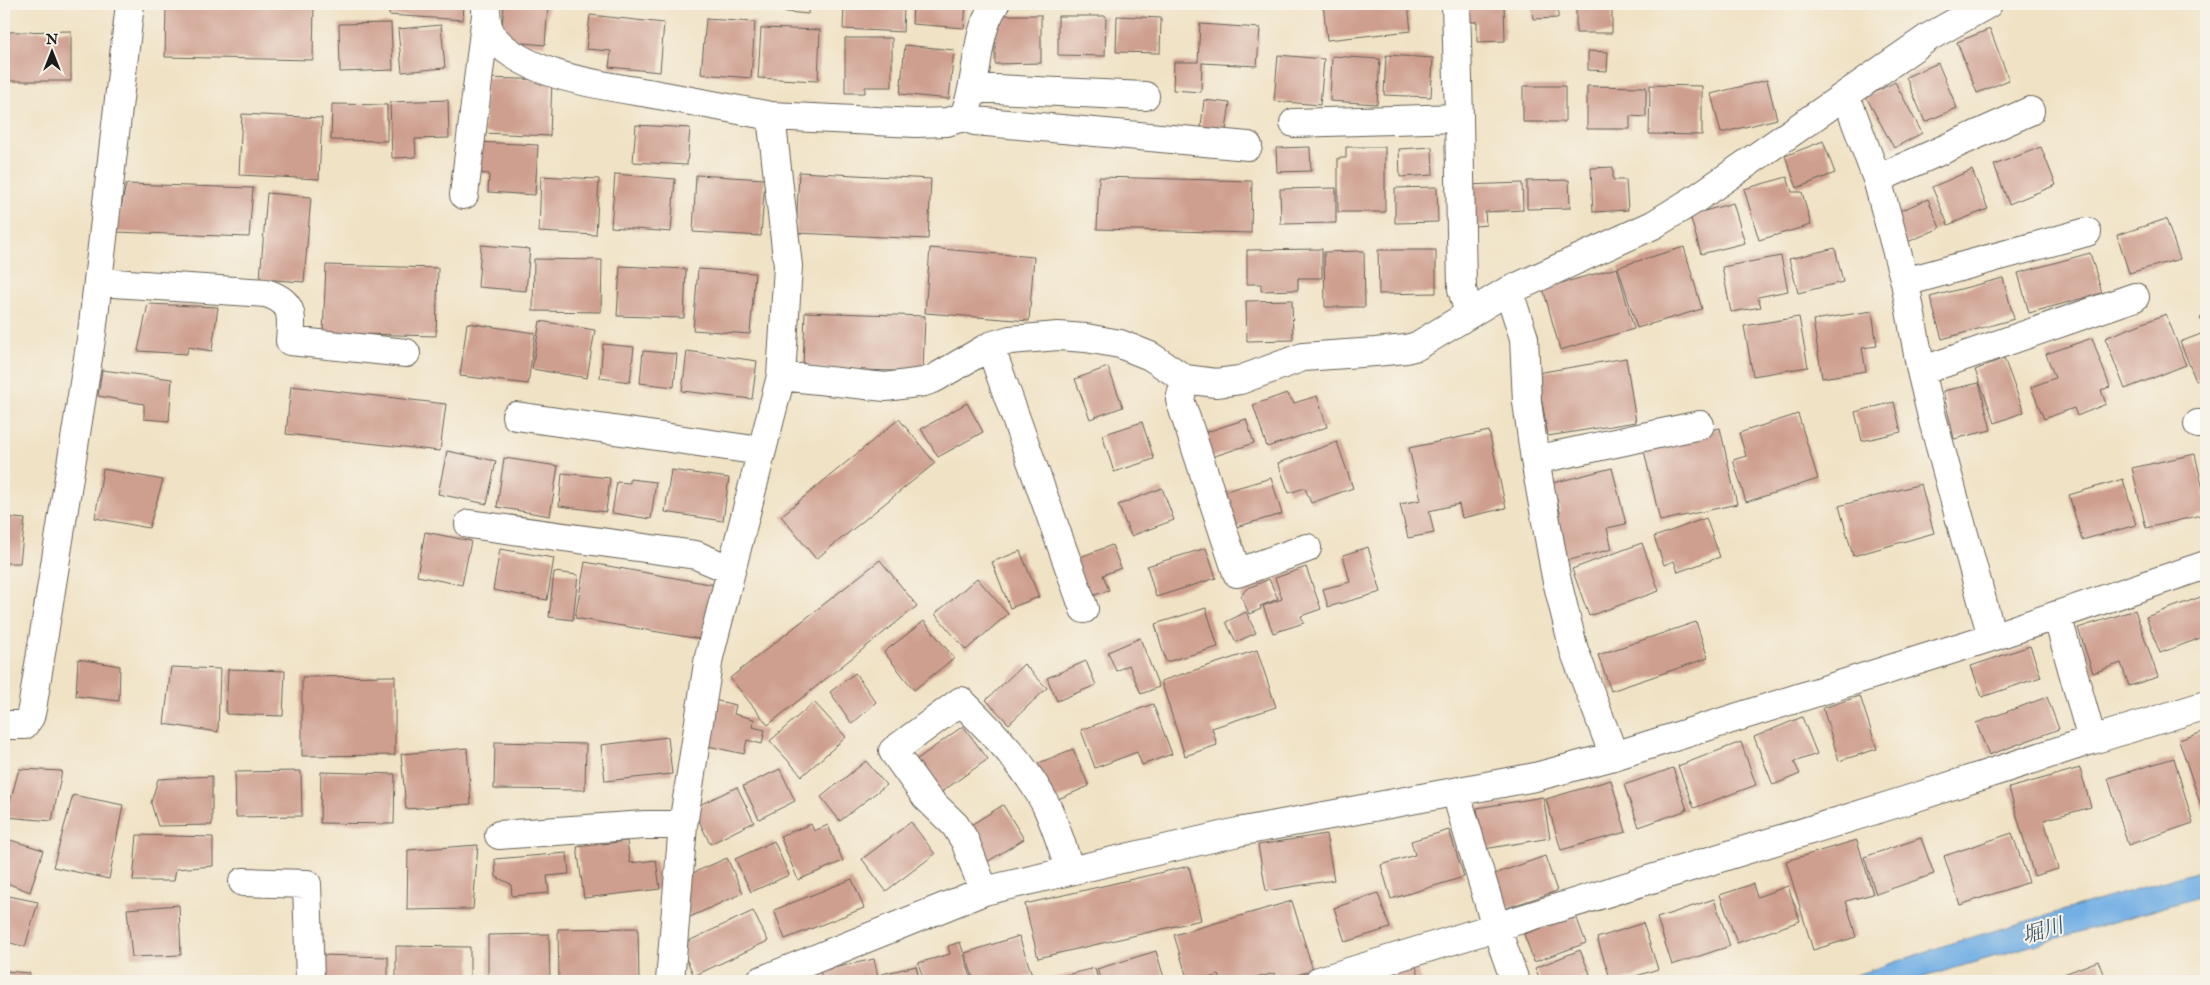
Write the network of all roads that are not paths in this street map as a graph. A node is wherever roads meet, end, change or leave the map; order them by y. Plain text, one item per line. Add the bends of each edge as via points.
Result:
1 (130, 4) edge
2 (994, 4) edge
3 (1456, 4) edge
4 (1988, 4) edge
5 (486, 10) edge
6 (973, 88) junction
7 (1145, 96) dead end
8 (1846, 96) junction
9 (2030, 111) dead end
10 (771, 116) junction
11 (963, 117) junction
12 (1458, 118) junction
13 (1294, 123) dead end
14 (1248, 146) dead end
15 (1876, 179) junction
16 (464, 196) dead end
17 (2087, 232) dead end
18 (98, 282) junction
19 (1905, 282) junction
20 (1504, 293) junction
21 (2136, 297) dead end
22 (1469, 314) junction
23 (990, 346) junction
24 (406, 353) dead end
25 (1921, 371) junction
26 (781, 376) junction
27 (1185, 379) junction
28 (516, 416) dead end
29 (1700, 425) dead end
30 (761, 451) junction
31 (1535, 460) junction
32 (469, 524) dead end
33 (1307, 548) dead end
34 (2206, 565) edge
35 (731, 570) junction
36 (1084, 609) dead end
37 (2057, 615) junction
38 (1992, 637) junction
39 (2206, 705) edge
40 (4, 725) edge
41 (2092, 740) junction
42 (1614, 756) junction
43 (1461, 791) junction
44 (683, 825) junction
45 (499, 835) dead end
46 (1070, 871) junction
47 (243, 882) dead end
48 (984, 891) junction
49 (1496, 927) junction
50 (310, 981) edge
51 (670, 981) edge
52 (760, 981) edge
53 (1319, 981) edge
54 (1515, 981) edge

1 - 18 street
2 - 6 street via 986,16
3 - 12 street
4 - 8 street via 1929,37
5 - 10 street via 491,35 503,47 546,70 593,83
5 - 16 street
6 - 7 street
6 - 11 street
8 - 15 street
8 - 20 street via 1653,226
9 - 15 street
10 - 11 street via 916,123 947,122
10 - 26 street via 788,266
11 - 14 street via 975,121
12 - 13 street
12 - 22 street via 1462,289
15 - 19 street
17 - 19 street
18 - 24 street via 266,293 281,298 288,307 292,323 290,341
18 - 40 street via 32,708 24,725
19 - 25 street
20 - 22 street
20 - 31 street via 1513,304 1524,338
21 - 25 street
22 - 27 street via 1428,340 1406,349 1303,357 1240,380 1216,383
23 - 26 street via 935,378 899,387
23 - 27 street via 1010,340 1058,336 1086,338 1120,344 1150,356
23 - 36 street
25 - 38 street
26 - 30 street
27 - 33 street via 1180,400 1237,573
28 - 30 street
29 - 31 street
30 - 35 street
31 - 42 street via 1556,577 1574,650
32 - 35 street via 696,555
34 - 37 street
35 - 44 street via 709,657
37 - 38 street
37 - 41 street
38 - 42 street
39 - 41 street
41 - 49 street
42 - 43 street via 1534,777
43 - 46 street via 1238,832
43 - 49 street via 1460,807
44 - 45 street
44 - 51 street
46 - 48 street
46 - 48 street via 1056,828 1033,782 1004,743 961,701 893,751 926,798 955,825 966,841
47 - 50 street via 307,884
48 - 52 street
49 - 53 street
49 - 54 street

